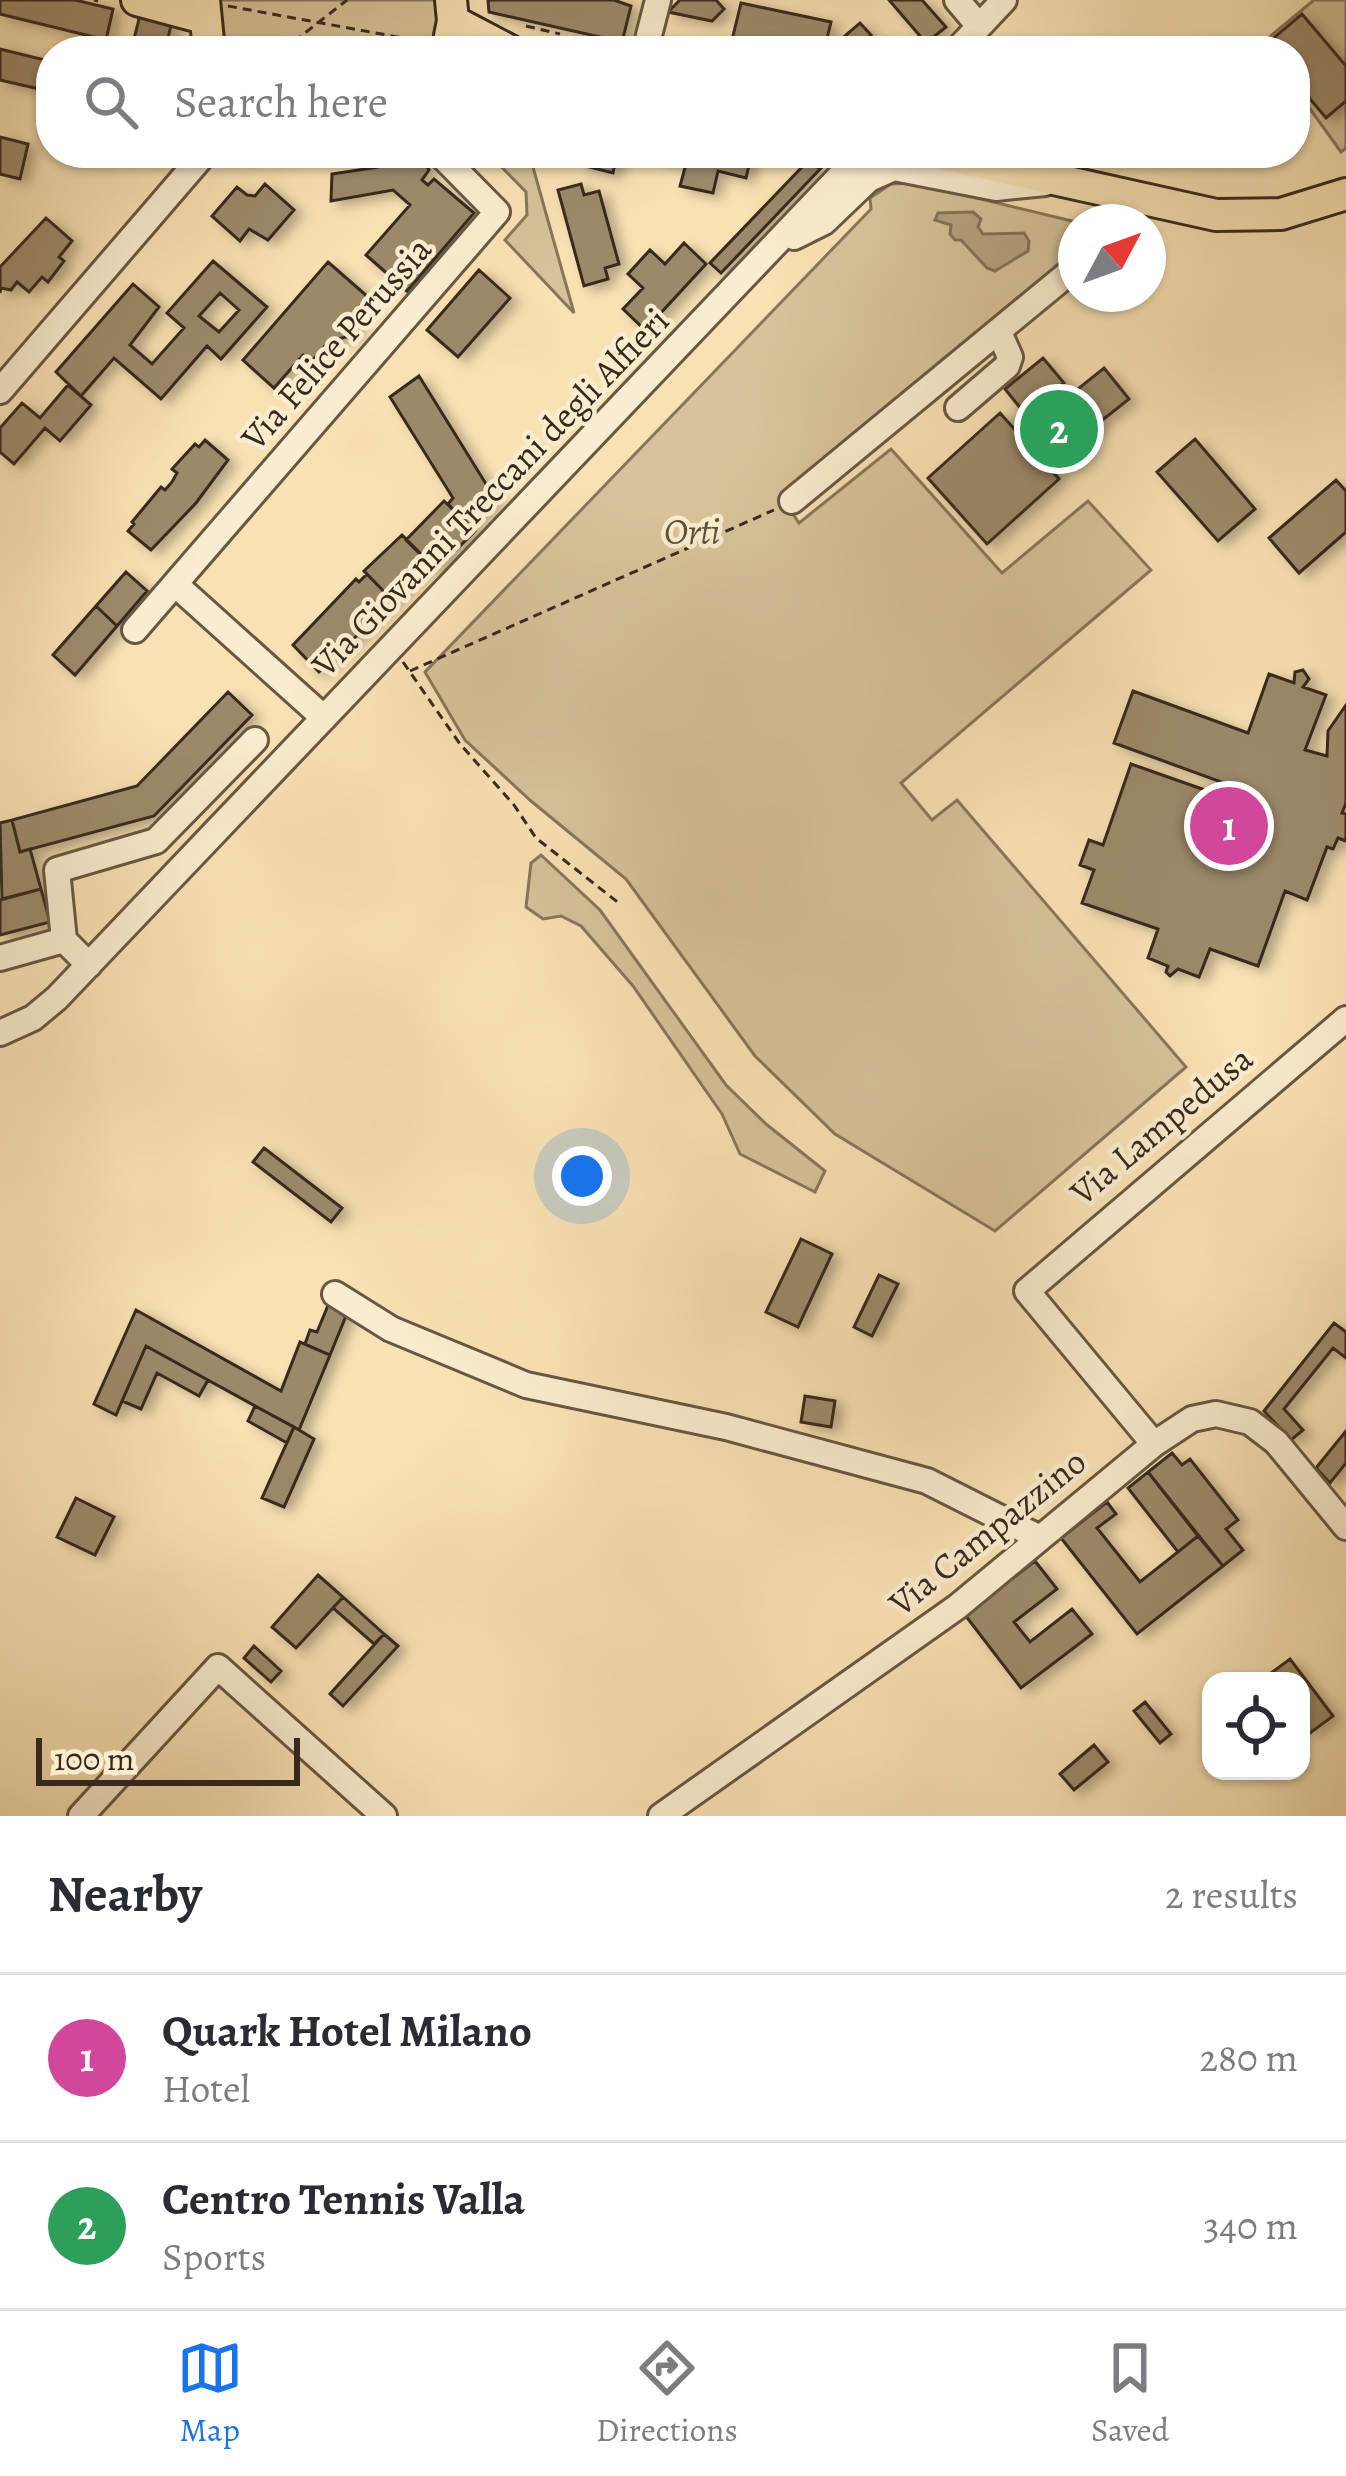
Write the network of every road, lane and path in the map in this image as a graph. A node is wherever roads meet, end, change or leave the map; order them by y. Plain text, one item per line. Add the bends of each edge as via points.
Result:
1 (137, 0) edge
2 (347, 0) edge
3 (658, 0) edge
4 (957, 0) edge
5 (1004, 0) edge
6 (207, 7) edge
7 (321, 20) junction
8 (979, 26) junction
9 (448, 29) edge
10 (560, 34) dead end
11 (301, 36) edge
12 (497, 36) edge
13 (543, 36) edge
14 (649, 36) edge
15 (970, 36) edge
16 (192, 168) edge
17 (454, 168) edge
18 (848, 168) edge
19 (1002, 168) edge
20 (1063, 182) junction
21 (1346, 194) edge
22 (1114, 204) edge
23 (1166, 212) edge
24 (776, 246) junction
25 (1058, 282) edge
26 (999, 332) junction
27 (0, 391) edge
28 (958, 408) dead end
29 (792, 502) joint
30 (175, 584) junction
31 (135, 630) dead end
32 (402, 662) dead end
33 (410, 671) junction
34 (324, 718) junction
35 (256, 740) dead end
36 (230, 765) junction
37 (256, 789) junction
38 (620, 904) dead end
39 (64, 940) junction
40 (0, 958) edge
41 (89, 965) junction
42 (1346, 1019) edge
43 (0, 1034) edge
44 (335, 1294) dead end
45 (1154, 1444) junction
46 (1346, 1527) edge
47 (1038, 1537) junction
48 (81, 1816) edge
49 (384, 1816) edge
50 (661, 1816) edge

1 - 6 main road
2 - 7 path
3 - 14 street
4 - 8 street
5 - 8 street
6 - 7 path
7 - 9 path
7 - 11 path
8 - 15 street
9 - 12 main road
10 - 13 path
16 - 27 street
17 - 30 street, Via Felice Perussia via 497,212
18 - 24 street, Via Giovanni Treccani degli Alfieri
19 - 20 main road
20 - 22 main road
20 - 24 street, Via Giovanni Treccani degli Alfieri via 996,188 894,168 868,178 824,222
21 - 23 main road via 1281,214
24 - 34 street, Via Giovanni Treccani degli Alfieri
25 - 26 street
26 - 28 street via 1006,366
26 - 29 street
29 - 33 path
30 - 31 street, Via Felice Perussia
30 - 34 street
32 - 33 path
33 - 38 path via 536,838
34 - 37 street, Via Giovanni Treccani degli Alfieri
35 - 36 street
36 - 37 street
36 - 39 street via 156,841 57,870
37 - 41 street, Via Giovanni Treccani degli Alfieri
39 - 40 street
39 - 41 street
41 - 43 street, Via Giovanni Treccani degli Alfieri via 41,1012
42 - 45 street, Via Lampedusa via 1027,1291
44 - 47 street via 391,1329 526,1385 726,1426 928,1481
45 - 46 street, Via Campazzino via 1192,1419 1216,1414 1250,1423 1276,1442
45 - 47 street, Via Campazzino
47 - 50 street, Via Campazzino via 957,1607
48 - 49 street via 218,1667

